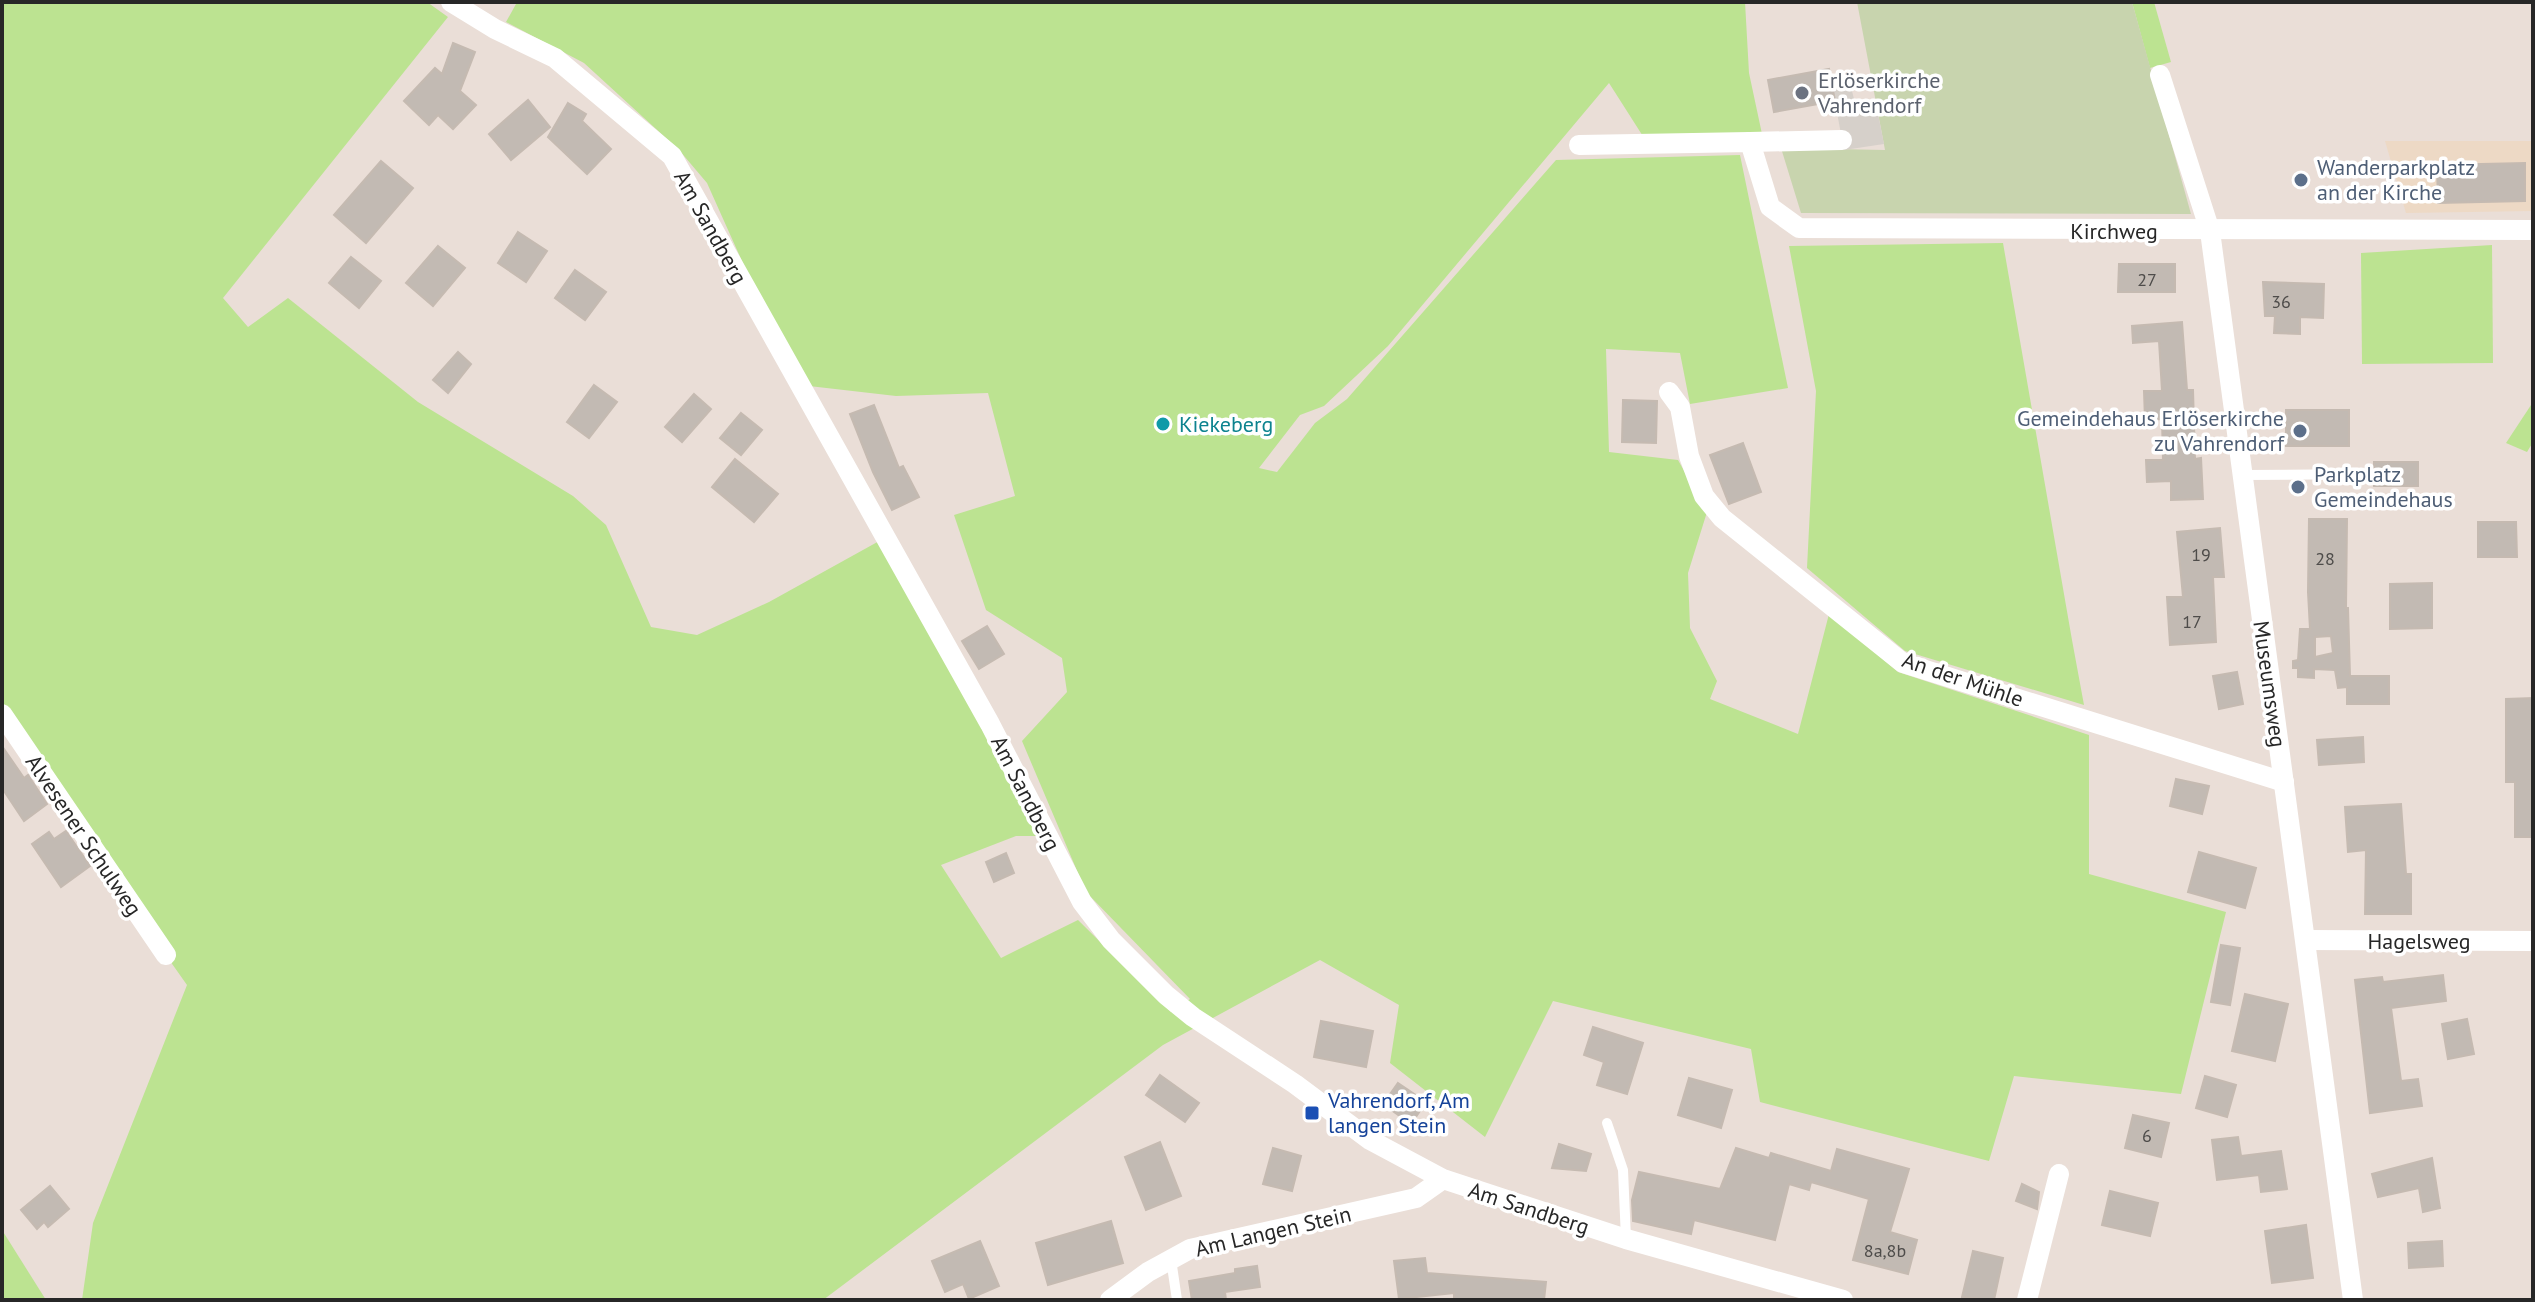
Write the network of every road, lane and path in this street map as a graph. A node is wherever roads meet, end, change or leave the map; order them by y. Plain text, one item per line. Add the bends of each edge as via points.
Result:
1 (451, 2) edge
2 (2160, 75) dead end
3 (1842, 140) dead end
4 (1750, 142) junction
5 (1579, 145) dead end
6 (2533, 230) edge
7 (2210, 231) junction
8 (1669, 392) dead end
9 (2366, 474) dead end
10 (2242, 475) junction
11 (2, 714) edge
12 (2284, 782) junction
13 (2306, 940) junction
14 (2533, 941) edge
15 (166, 955) dead end
16 (1607, 1123) dead end
17 (2059, 1174) dead end
18 (1443, 1179) junction
19 (1626, 1239) junction
20 (1171, 1259) junction
21 (1110, 1300) edge
22 (1177, 1300) edge
23 (1843, 1300) edge
24 (2027, 1300) edge
25 (2353, 1300) edge

1 - 18 street, Am Sandberg via 555,58 672,156 990,724 1082,902 1111,940 1193,1017 1370,1140
2 - 7 street, Museumsweg
3 - 4 street
4 - 5 street
4 - 7 street, Kirchweg via 1770,207 1799,228
6 - 7 street, Kirchweg
7 - 10 street, Museumsweg
8 - 12 street, An der Mühle via 1680,407 1689,456 1704,496 1722,518 1903,663
9 - 10 lane
10 - 12 street, Museumsweg
11 - 15 street, Alvesener Schulweg
12 - 13 street, Museumsweg
13 - 14 street, Hagelsweg
13 - 25 street, Museumsweg
16 - 19 lane via 1623,1170
17 - 24 street
18 - 19 street, Am Sandberg
18 - 20 street, Am Langen Stein via 1416,1198 1190,1249
19 - 23 street, Am Sandberg
20 - 21 street, Am Langen Stein
20 - 22 lane

